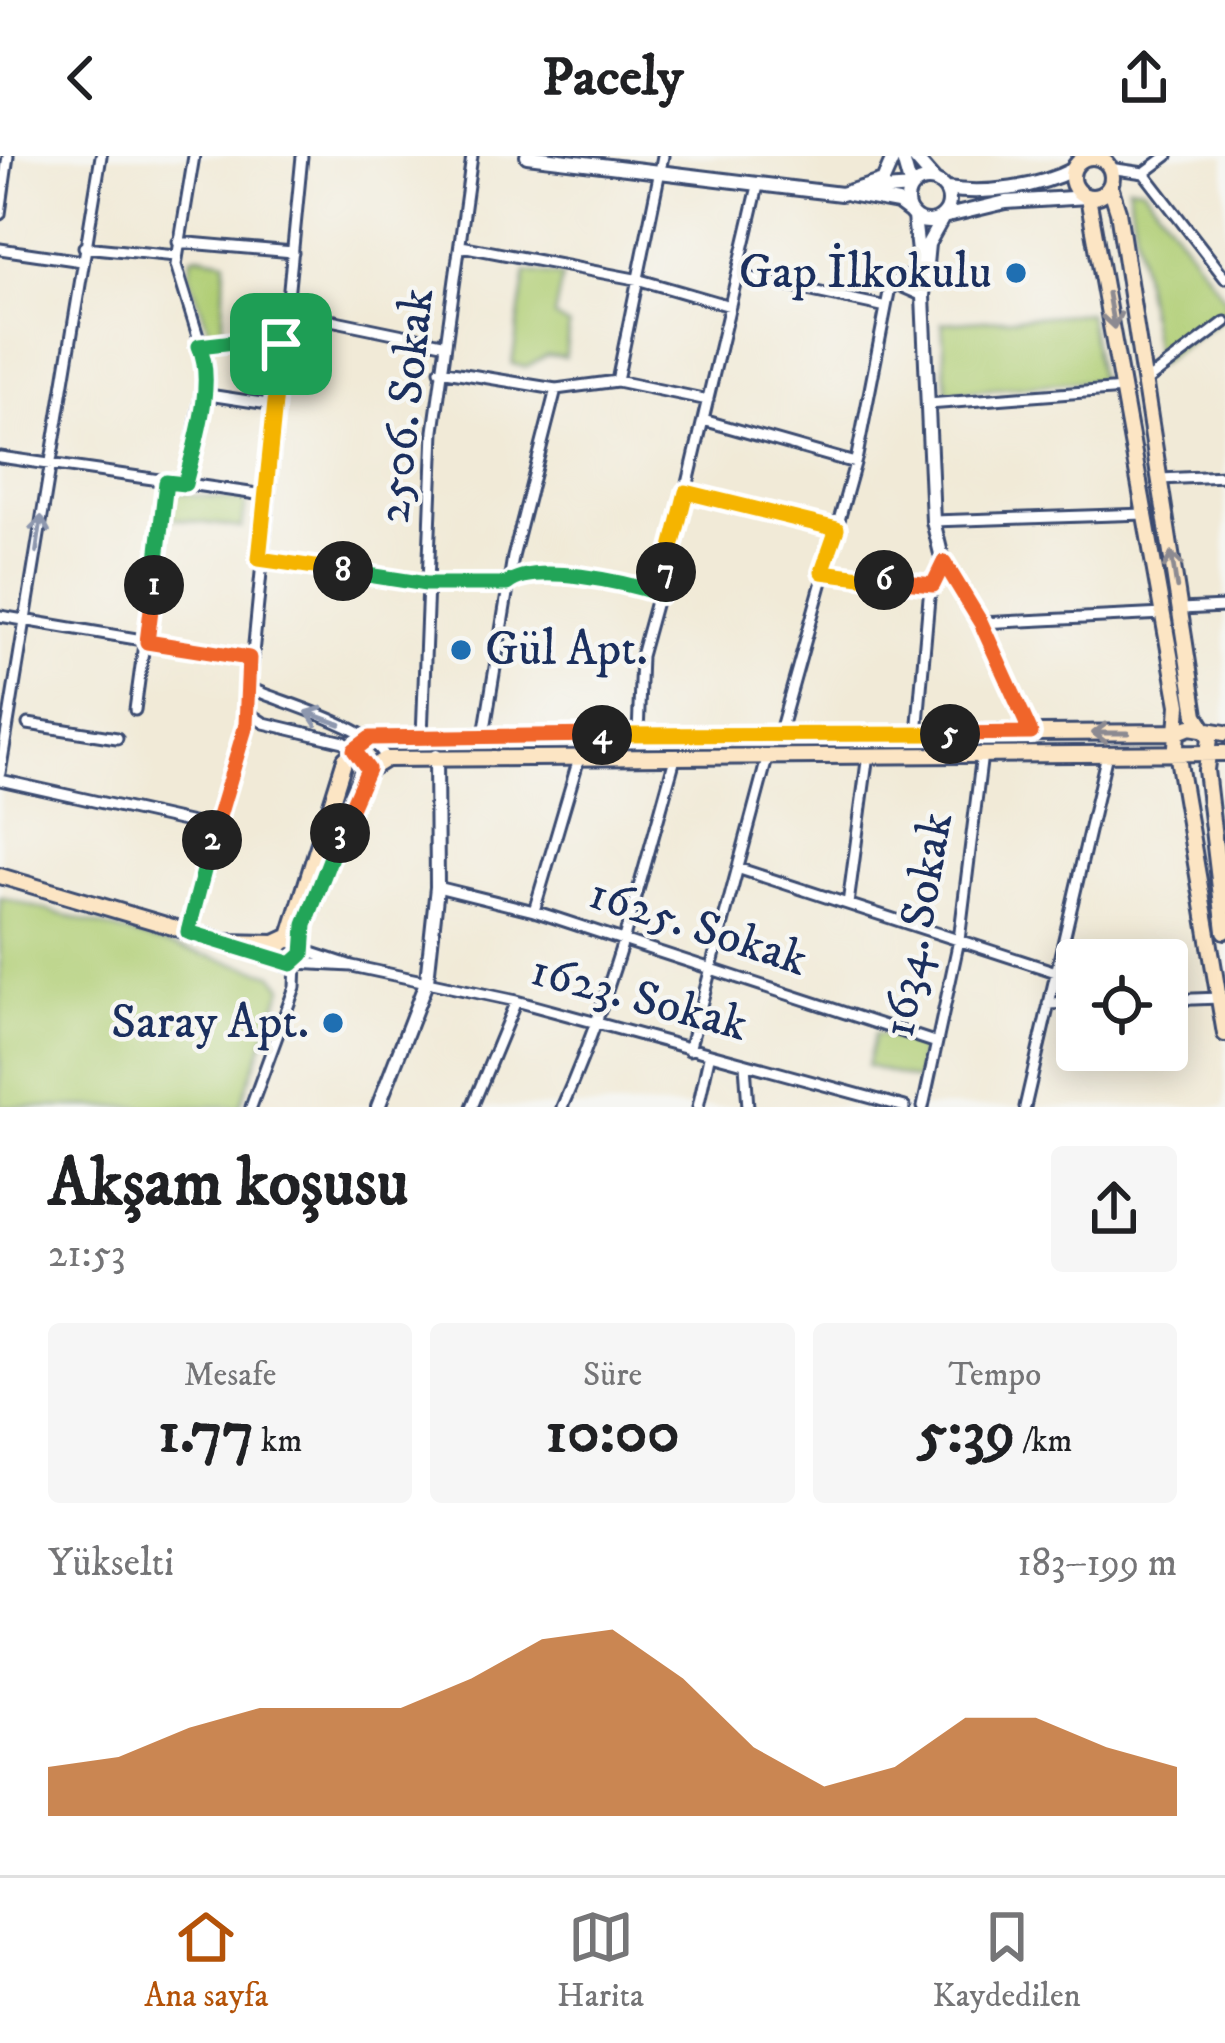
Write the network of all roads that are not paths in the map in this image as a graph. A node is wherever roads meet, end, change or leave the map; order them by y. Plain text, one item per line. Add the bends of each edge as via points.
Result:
1 (8, 156) edge
2 (100, 156) edge
3 (194, 156) edge
4 (302, 156) edge
5 (472, 156) edge
6 (526, 156) edge
7 (663, 156) edge
8 (898, 156) edge
9 (913, 156) edge
10 (1167, 156) edge
11 (556, 158) edge
12 (1074, 162) edge
13 (1106, 162) edge
14 (1144, 173) junction
15 (661, 176) junction
16 (941, 185) junction
17 (758, 186) junction
18 (1110, 186) junction
19 (911, 188) junction
20 (841, 194) junction
21 (1088, 196) junction
22 (0, 214) edge
23 (912, 215) junction
24 (943, 217) junction
25 (178, 242) junction
26 (461, 246) junction
27 (84, 247) junction
28 (0, 249) edge
29 (292, 252) junction
30 (176, 256) junction
31 (82, 261) junction
32 (919, 272) junction
33 (737, 275) junction
34 (1225, 278) edge
35 (640, 280) junction
36 (891, 282) junction
37 (923, 296) junction
38 (730, 306) junction
39 (883, 306) junction
40 (302, 314) dead end
41 (1225, 322) edge
42 (442, 343) junction
43 (281, 344) junction
44 (199, 346) junction
45 (440, 370) junction
46 (617, 381) junction
47 (1145, 382) junction
48 (556, 388) junction
49 (1124, 389) junction
50 (202, 394) junction
51 (708, 400) junction
52 (928, 404) junction
53 (274, 405) junction
54 (704, 420) junction
55 (0, 457) edge
56 (49, 463) junction
57 (855, 463) junction
58 (1225, 476) edge
59 (1160, 478) junction
60 (166, 482) junction
61 (185, 484) junction
62 (686, 492) junction
63 (265, 495) junction
64 (1145, 514) junction
65 (933, 521) junction
66 (837, 529) junction
67 (259, 559) junction
68 (944, 562) junction
69 (822, 572) junction
70 (426, 584) junction
71 (507, 584) junction
72 (933, 585) junction
73 (661, 594) junction
74 (1225, 607) edge
75 (1180, 609) junction
76 (1164, 614) junction
77 (0, 616) edge
78 (28, 620) junction
79 (981, 623) junction
80 (147, 642) junction
81 (249, 658) junction
82 (250, 688) junction
83 (135, 710) dead end
84 (247, 712) junction
85 (28, 724) dead end
86 (1205, 727) junction
87 (1178, 732) junction
88 (1031, 733) junction
89 (1225, 733) edge
90 (917, 734) junction
91 (484, 735) junction
92 (638, 735) junction
93 (779, 735) junction
94 (422, 736) junction
95 (370, 738) junction
96 (117, 739) dead end
97 (354, 750) junction
98 (1181, 753) junction
99 (1225, 753) edge
100 (868, 754) junction
101 (982, 754) junction
102 (1107, 754) junction
103 (1208, 754) junction
104 (580, 755) junction
105 (676, 755) junction
106 (768, 755) junction
107 (436, 756) junction
108 (386, 758) junction
109 (368, 769) junction
110 (0, 777) edge
111 (1217, 819) edge
112 (215, 828) junction
113 (740, 869) junction
114 (0, 876) edge
115 (437, 887) junction
116 (848, 904) junction
117 (534, 911) junction
118 (1224, 914) edge
119 (1225, 931) edge
120 (188, 932) junction
121 (1064, 939) edge
122 (959, 940) junction
123 (626, 941) junction
124 (224, 942) junction
125 (284, 942) junction
126 (293, 957) junction
127 (714, 970) junction
128 (1056, 972) joint
129 (427, 980) junction
130 (1220, 998) junction
131 (1188, 999) edge
132 (516, 1001) junction
133 (1048, 1004) junction
134 (1056, 1004) edge
135 (599, 1025) junction
136 (1225, 1034) edge
137 (934, 1042) junction
138 (689, 1050) junction
139 (709, 1057) junction
140 (745, 1064) junction
141 (250, 1107) edge
142 (378, 1107) edge
143 (472, 1107) edge
144 (562, 1107) edge
145 (698, 1107) edge
146 (748, 1107) edge
147 (905, 1107) edge
148 (923, 1107) edge
149 (1025, 1107) edge

1 - 22 street
2 - 27 street
3 - 25 street
4 - 29 street
5 - 26 street, 2506. Sokak
6 - 11 street
7 - 15 street
8 - 19 street
8 - 20 street via 883,181
9 - 16 street
10 - 14 street
11 - 15 street
12 - 13 main road
12 - 16 street via 1046,181 977,192
12 - 21 main road via 1074,186
13 - 14 street
13 - 18 main road
14 - 34 street
15 - 17 street
15 - 35 street
16 - 19 street
16 - 24 street via 950,207
17 - 20 street
17 - 33 street
18 - 21 main road
18 - 47 main road
19 - 20 street
19 - 23 street
20 - 23 street via 882,198
21 - 24 street
21 -> 49 main road
23 - 24 street via 932,223
23 - 32 street
24 - 37 street via 928,244
25 - 29 street
25 - 30 street
26 - 35 street
26 - 42 street, 2506. Sokak
27 - 30 street
27 - 31 street
28 - 31 street
29 - 43 street
30 - 44 street
31 - 56 street
32 - 36 street
32 - 37 street
33 - 38 street
33 - 39 street
35 - 38 street
35 - 46 street
36 - 37 street
36 - 39 street
37 - 52 street
38 - 51 street
39 - 57 street
40 - 42 street
41 - 47 street
42 - 45 street, 2506. Sokak
43 - 44 street
43 - 53 street
44 - 50 street
45 - 48 street
45 - 70 street, 2506. Sokak
46 - 48 street
46 - 51 street
47 - 59 main road
48 - 71 street
49 - 52 street
49 - 64 main road
50 - 53 street
50 - 61 street
51 - 54 street
52 - 65 street
53 - 63 street
54 - 57 street
54 - 62 street
55 - 56 street
56 - 60 street
78 -> 56 street
57 - 66 street
58 - 59 street
75 -> 59 main road
60 - 61 street
60 - 80 street
61 - 63 street
62 - 66 street
62 - 73 street
63 - 67 street
64 - 65 street
64 - 76 main road
65 - 68 street
66 - 69 street
67 - 70 street
67 - 81 street
68 - 72 street
68 - 79 street
69 - 72 street
69 - 93 street
70 - 71 street
70 - 94 street, 2506. Sokak
71 - 73 street via 539,572 618,580
71 - 91 street
72 - 90 street
73 - 92 street via 641,656
74 - 75 street
75 - 86 main road via 1196,715
76 - 79 street
76 - 87 main road
77 - 78 street
78 - 80 street
78 - 110 street
79 - 88 street
80 - 81 street
80 - 83 street
81 - 82 street
82 - 84 street
95 -> 82 street
84 - 97 street
84 - 112 street
85 - 96 street
86 - 87 main road
86 - 89 main road
86 - 103 main road
87 -> 88 main road
87 - 98 main road
88 - 90 main road
90 - 93 main road
91 - 92 main road
91 - 94 main road
92 - 93 main road
94 - 95 main road
95 - 97 main road
95 - 108 street
97 - 109 street
97 - 125 main road
98 - 102 main road
98 - 103 main road
98 - 130 main road
99 - 103 main road
100 - 101 main road
100 - 106 main road
100 - 116 street
101 - 102 main road
101 - 122 street, 1634. Sokak
102 - 121 street
103 - 111 main road
104 - 105 main road
104 - 107 main road
104 - 117 street
105 - 106 main road
105 - 123 street
106 - 113 street
107 - 108 main road
107 - 115 street
108 - 109 main road
109 - 126 main road
110 - 112 street
111 - 118 main road
112 - 120 street
113 - 116 street
113 - 127 street
114 - 120 main road
115 - 117 street, 1625. Sokak
115 - 129 street
116 - 122 street
117 - 123 street, 1625. Sokak
118 - 119 main road
120 - 124 main road
122 - 128 street
122 - 137 street, 1634. Sokak
123 - 127 street, 1625. Sokak
123 - 135 street
124 - 125 main road
124 - 126 main road
125 - 126 main road via 296,941
126 - 129 street, 1623. Sokak
126 - 141 street via 296,987
127 - 137 street, 1625. Sokak
127 - 138 street
128 - 133 street
129 - 132 street, 1623. Sokak
129 - 142 street
130 - 131 street
130 - 136 main road
132 - 135 street, 1623. Sokak
132 - 143 street
133 - 134 street
133 - 149 street
135 - 138 street, 1623. Sokak
135 - 144 street
137 - 148 street, 1634. Sokak
138 - 139 street, 1623. Sokak
139 - 140 street, 1623. Sokak
139 - 145 street
140 - 146 street
140 - 147 street, 1623. Sokak

